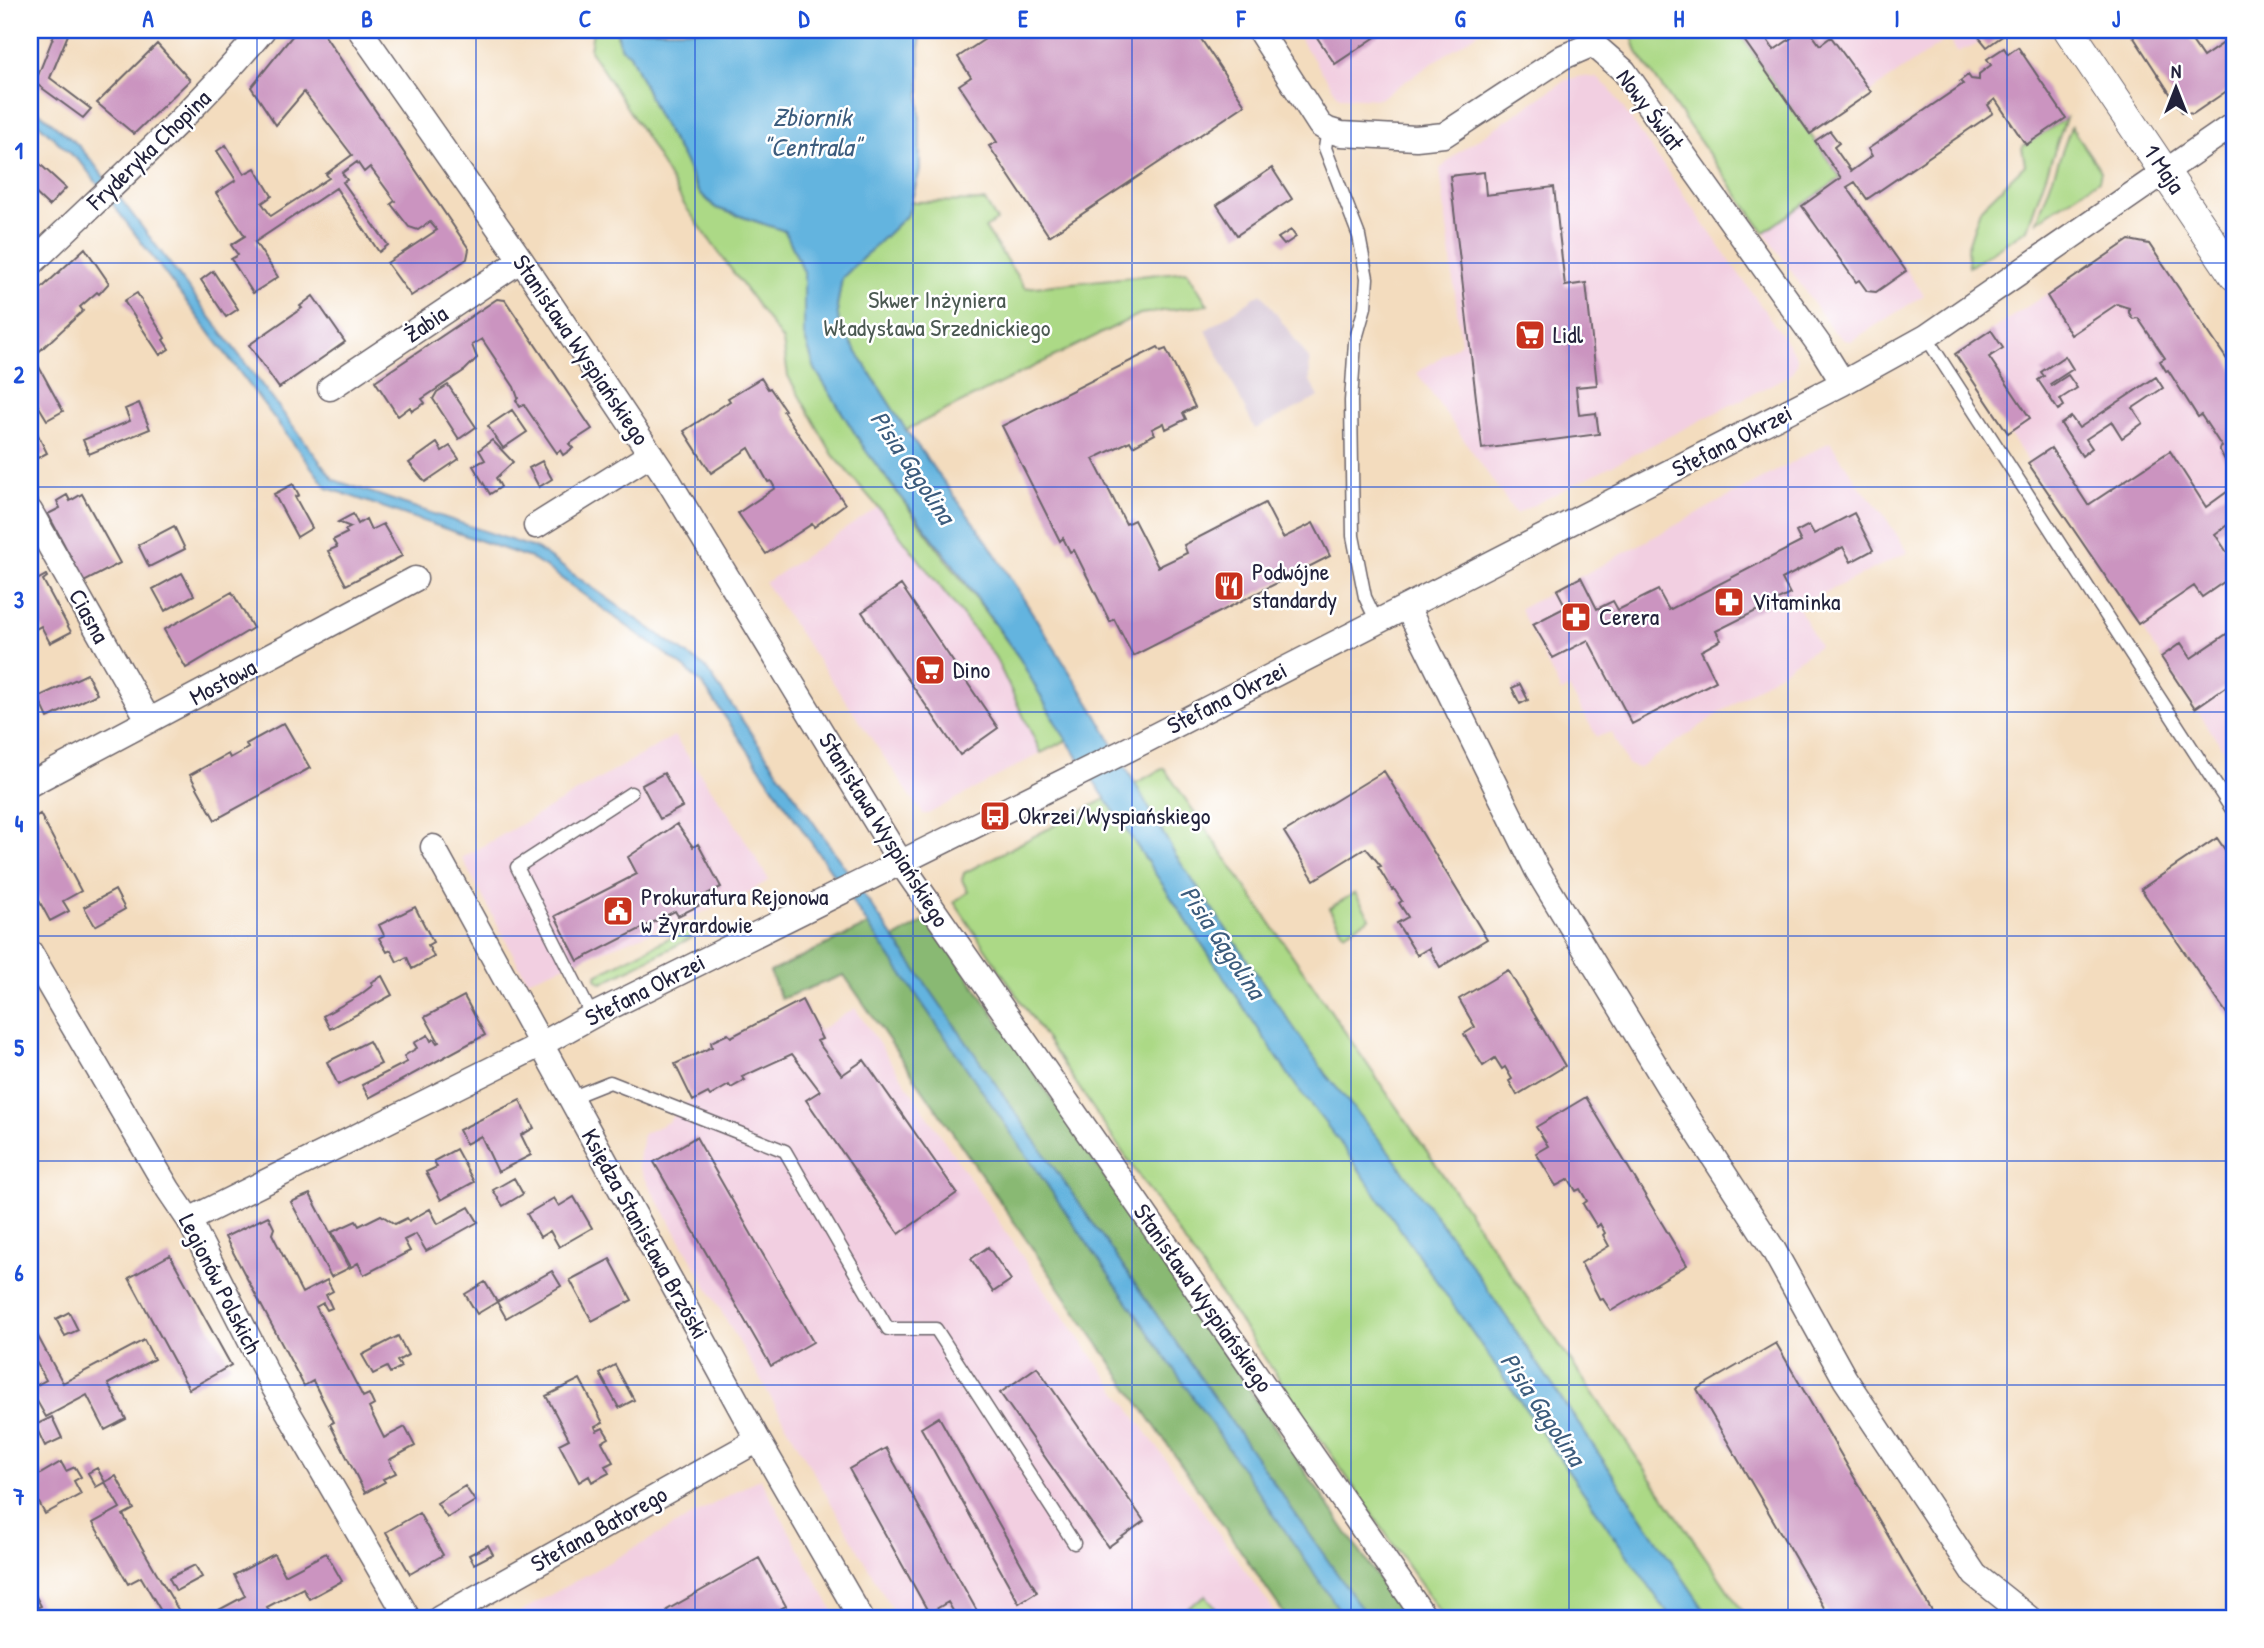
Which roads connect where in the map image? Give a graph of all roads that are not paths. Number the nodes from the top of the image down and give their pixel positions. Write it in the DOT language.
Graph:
graph roads {
  1 [pos="263,30"];
  2 [pos="360,30"];
  3 [pos="1259,30"];
  4 [pos="2069,30"];
  5 [pos="1599,37"];
  6 [pos="2234,124"];
  7 [pos="1328,130"];
  8 [pos="2166,172"];
  9 [pos="521,260"];
  10 [pos="30,265"];
  11 [pos="2234,275"];
  12 [pos="1926,337"];
  13 [pos="1843,383"];
  14 [pos="330,388"];
  15 [pos="651,454"];
  16 [pos="30,511"];
  17 [pos="536,526"];
  18 [pos="415,579"];
  19 [pos="1407,607"];
  20 [pos="1377,622"];
  21 [pos="149,721"];
  22 [pos="30,784"];
  23 [pos="631,793"];
  24 [pos="2234,813"];
  25 [pos="433,847"];
  26 [pos="901,863"];
  27 [pos="30,952"];
  28 [pos="592,1016"];
  29 [pos="540,1045"];
  30 [pos="570,1098"];
  31 [pos="189,1220"];
  32 [pos="758,1440"];
  33 [pos="1074,1543"];
  34 [pos="408,1618"];
  35 [pos="440,1618"];
  36 [pos="861,1618"];
  37 [pos="1425,1618"];
  38 [pos="2029,1618"];
  1 -- 10 [label="street, Fryderyka Chopina"];
  2 -- 9 [label="street, Stanisława Wyspiańskiego"];
  3 -- 7 [label="street"];
  4 -- 8 [label="street, 1 Maja"];
  5 -- 7 [label="street, Nowy Świat"];
  5 -- 13 [label="street, Nowy Świat"];
  6 -- 8 [label="street, Stefana Okrzei"];
  7 -- 20 [label="lane"];
  8 -- 11 [label="street, 1 Maja"];
  8 -- 12 [label="street, Stefana Okrzei"];
  9 -- 14 [label="street, Żabia"];
  9 -- 15 [label="street, Stanisława Wyspiańskiego"];
  12 -- 13 [label="street, Stefana Okrzei"];
  12 -- 24 [label="lane"];
  13 -- 19 [label="street, Stefana Okrzei"];
  15 -- 17 [label="street"];
  15 -- 26 [label="street, Stanisława Wyspiańskiego"];
  16 -- 21 [label="street, Ciasna"];
  18 -- 21 [label="street, Mostowa"];
  19 -- 20 [label="street, Stefana Okrzei"];
  19 -- 38 [label="street"];
  20 -- 26 [label="street, Stefana Okrzei"];
  21 -- 22 [label="street, Mostowa"];
  23 -- 28 [label="lane"];
  25 -- 29 [label="street, Księdza Stanisława Brzóski"];
  26 -- 28 [label="street, Stefana Okrzei"];
  26 -- 37 [label="street, Stanisława Wyspiańskiego"];
  27 -- 31 [label="street, Legionów Polskich"];
  28 -- 29 [label="street, Stefana Okrzei"];
  29 -- 30 [label="street, Księdza Stanisława Brzóski"];
  29 -- 31 [label="street, Stefana Okrzei"];
  30 -- 32 [label="street, Księdza Stanisława Brzóski"];
  30 -- 33 [label="lane"];
  31 -- 34 [label="street, Legionów Polskich"];
  32 -- 35 [label="street, Stefana Batorego"];
  32 -- 36 [label="street, Księdza Stanisława Brzóski"];
}
